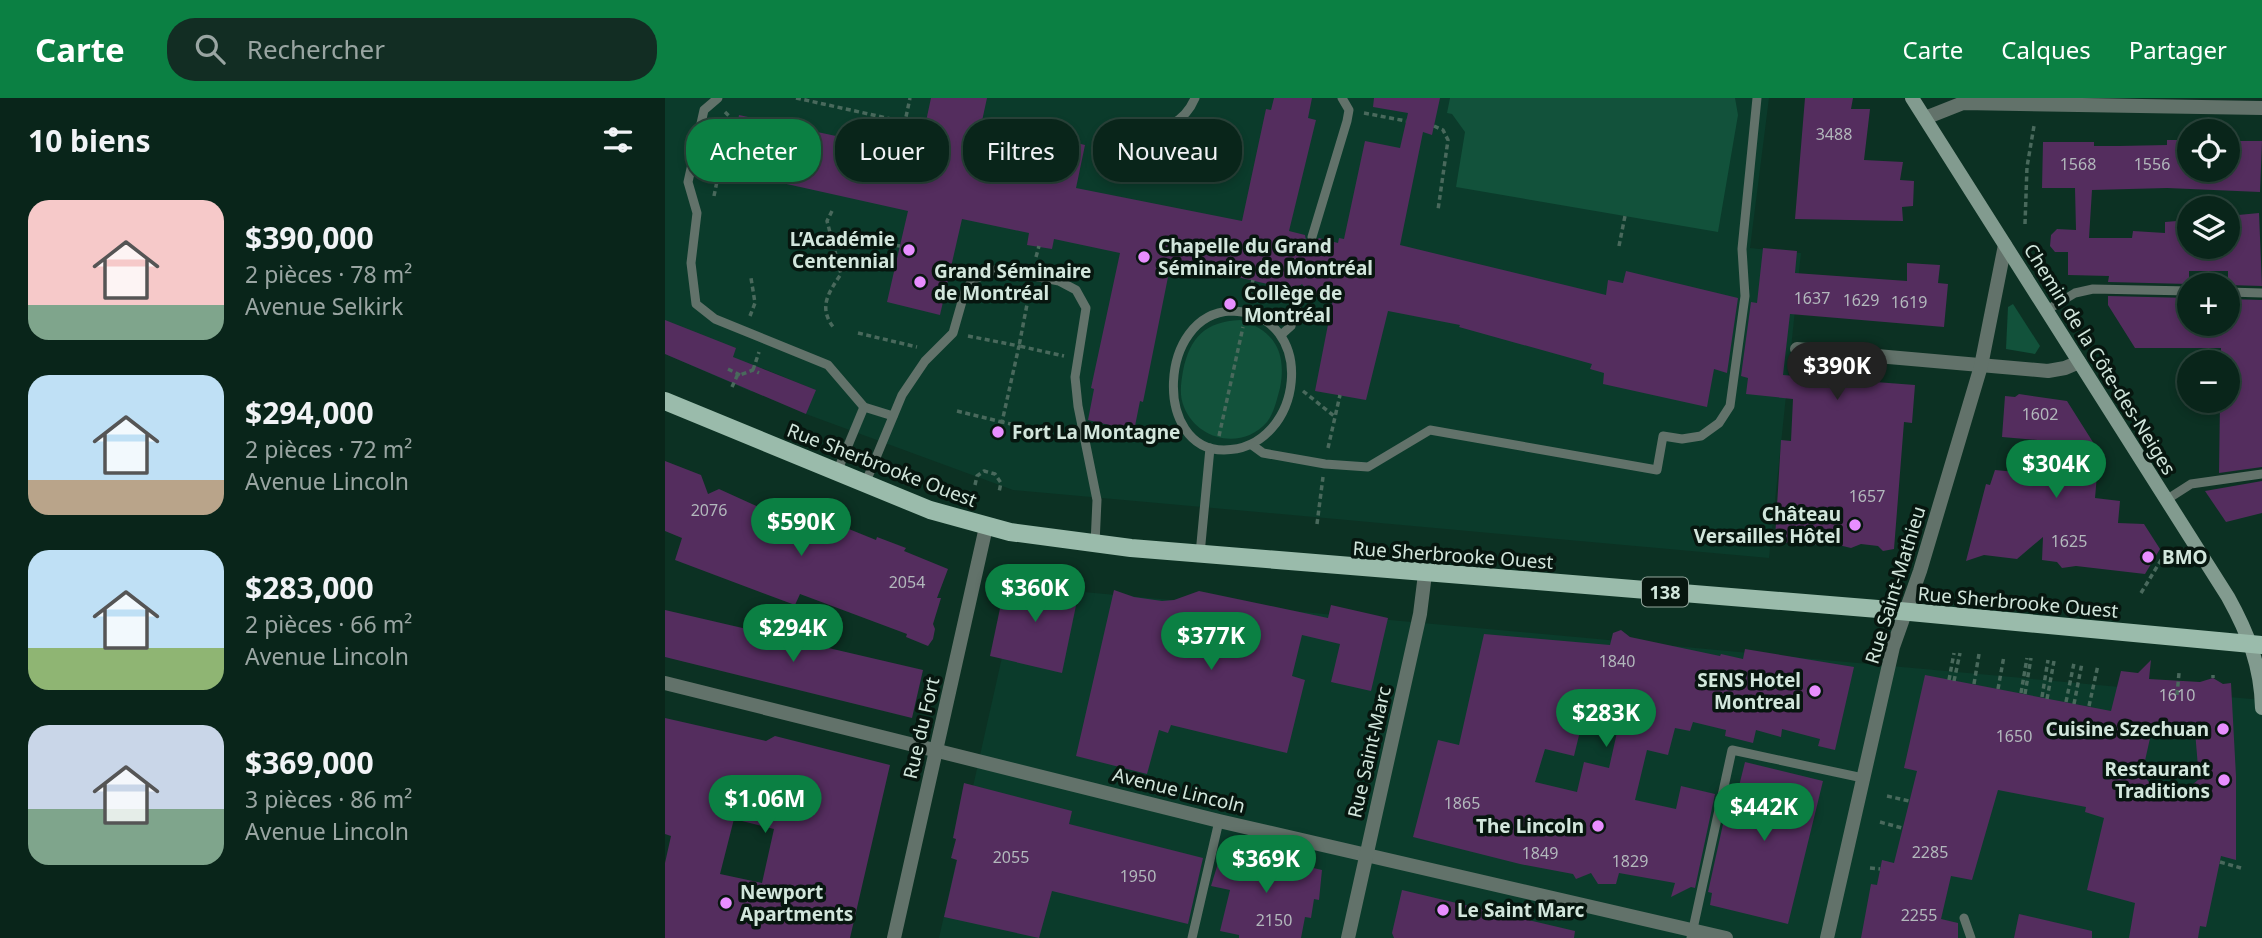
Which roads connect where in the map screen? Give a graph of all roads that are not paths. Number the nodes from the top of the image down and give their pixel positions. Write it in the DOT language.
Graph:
graph roads {
  1 [pos="718,98"];
  2 [pos="1195,98"];
  3 [pos="1342,98"];
  4 [pos="1757,98"];
  5 [pos="1912,98"];
  6 [pos="2262,108"];
  7 [pos="1925,118"];
  8 [pos="1178,119"];
  9 [pos="1313,237"];
  10 [pos="2005,245"];
  11 [pos="2177,291"];
  12 [pos="1301,292"];
  13 [pos="2240,292"];
  14 [pos="2262,293"];
  15 [pos="2047,310"];
  16 [pos="1281,335"];
  17 [pos="1797,349"];
  18 [pos="2079,362"];
  19 [pos="1982,366"];
  20 [pos="665,401"];
  21 [pos="864,407"];
  22 [pos="893,416"];
  23 [pos="1252,445"];
  24 [pos="1210,448"];
  25 [pos="837,472"];
  26 [pos="2262,474"];
  27 [pos="865,484"];
  28 [pos="2166,500"];
  29 [pos="986,527"];
  30 [pos="1095,544"];
  31 [pos="1200,554"];
  32 [pos="1425,574"];
  33 [pos="1905,613"];
  34 [pos="2257,644"];
  35 [pos="665,683"];
  36 [pos="2262,708"];
  37 [pos="935,750"];
  38 [pos="1863,778"];
  39 [pos="1219,821"];
  40 [pos="1367,854"];
  41 [pos="1964,918"];
  42 [pos="1692,934"];
  43 [pos="894,938"];
  44 [pos="1192,938"];
  45 [pos="1348,938"];
  46 [pos="1726,938"];
  47 [pos="1827,938"];
  48 [pos="1971,938"];
  1 -- 21 [label="lane"];
  2 -- 8 [label="lane"];
  3 -- 9 [label="lane"];
  4 -- 23 [label="lane"];
  5 -- 7 [label="main road, Chemin de la Côte-des-Neiges"];
  6 -- 7 [label="street"];
  7 -- 10 [label="main road, Chemin de la Côte-des-Neiges"];
  10 -- 15 [label="main road, Chemin de la Côte-des-Neiges"];
  10 -- 19 [label="street, Rue Saint-Mathieu"];
  11 -- 15 [label="lane"];
  12 -- 16 [label="lane"];
  13 -- 14 [label="lane"];
  15 -- 18 [label="main road, Chemin de la Côte-des-Neiges"];
  16 -- 23 [label="lane"];
  16 -- 24 [label="lane"];
  17 -- 19 [label="street"];
  18 -- 19 [label="street"];
  18 -- 28 [label="main road, Chemin de la Côte-des-Neiges"];
  19 -- 33 [label="street, Rue Saint-Mathieu"];
  20 -- 25 [label="main road, Rue Sherbrooke Ouest / 138"];
  21 -- 22 [label="lane"];
  21 -- 25 [label="lane"];
  22 -- 27 [label="lane"];
  22 -- 30 [label="lane"];
  23 -- 24 [label="lane"];
  24 -- 31 [label="lane"];
  25 -- 27 [label="main road, Rue Sherbrooke Ouest / 138"];
  26 -- 28 [label="lane"];
  27 -- 29 [label="main road, Rue Sherbrooke Ouest / 138"];
  28 -- 34 [label="main road, Chemin de la Côte-des-Neiges"];
  29 -- 30 [label="main road, Rue Sherbrooke Ouest / 138"];
  29 -- 37 [label="street, Rue du Fort"];
  30 -- 31 [label="main road, Rue Sherbrooke Ouest / 138"];
  31 -- 32 [label="main road, Rue Sherbrooke Ouest / 138"];
  32 -- 33 [label="main road, Rue Sherbrooke Ouest / 138"];
  32 -- 40 [label="street, Rue Saint-Marc"];
  33 -- 34 [label="main road, Rue Sherbrooke Ouest / 138"];
  33 -- 38 [label="street, Rue Saint-Mathieu"];
  34 -- 36 [label="main road, Chemin de la Côte-des-Neiges"];
  35 -- 37 [label="street, Avenue Lincoln"];
  37 -- 39 [label="street, Avenue Lincoln"];
  37 -- 43 [label="street, Rue du Fort"];
  38 -- 42 [label="lane"];
  38 -- 47 [label="street, Rue Saint-Mathieu"];
  39 -- 40 [label="street, Avenue Lincoln"];
  39 -- 44 [label="lane"];
  40 -- 42 [label="street, Avenue Lincoln"];
  40 -- 45 [label="street, Rue Saint-Marc"];
  41 -- 48 [label="lane"];
  42 -- 46 [label="street, Avenue Lincoln"];
}
